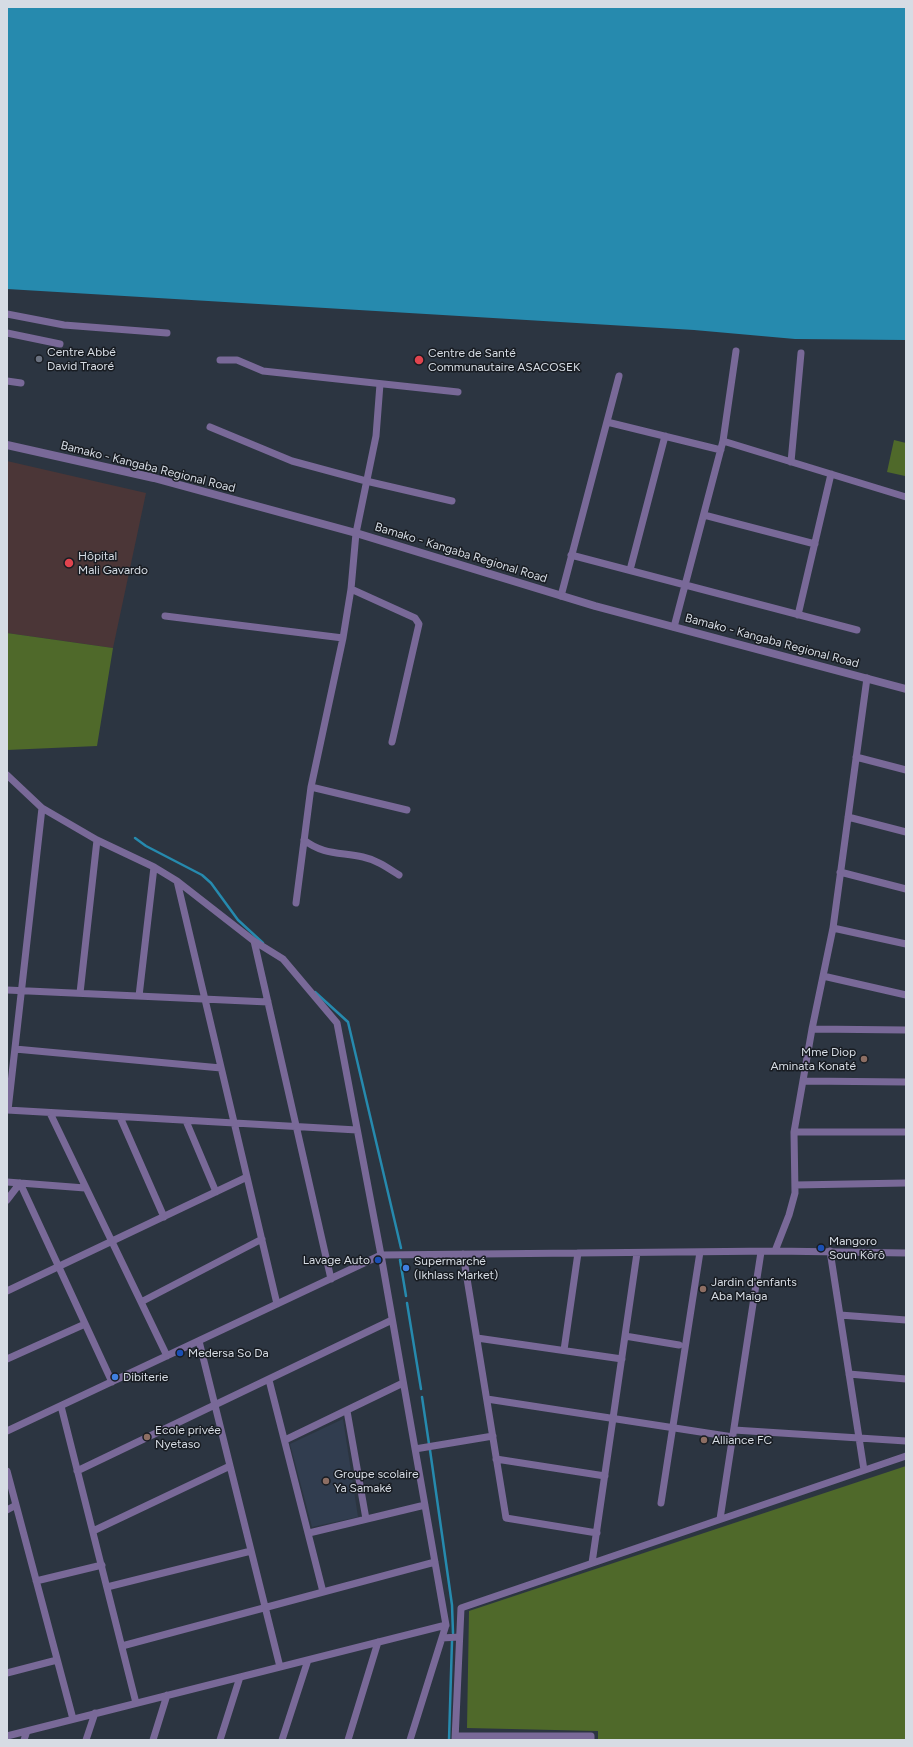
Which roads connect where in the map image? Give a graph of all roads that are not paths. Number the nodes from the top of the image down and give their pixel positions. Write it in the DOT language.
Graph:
graph roads {
  1 [pos="7,314"];
  2 [pos="7,333"];
  3 [pos="167,333"];
  4 [pos="60,344"];
  5 [pos="736,351"];
  6 [pos="801,353"];
  7 [pos="220,360"];
  8 [pos="619,376"];
  9 [pos="7,381"];
  10 [pos="21,383"];
  11 [pos="380,384"];
  12 [pos="458,392"];
  13 [pos="607,422"];
  14 [pos="210,426"];
  15 [pos="665,436"];
  16 [pos="723,441"];
  17 [pos="7,445"];
  18 [pos="721,450"];
  19 [pos="791,462"];
  20 [pos="831,474"];
  21 [pos="366,481"];
  22 [pos="906,497"];
  23 [pos="452,501"];
  24 [pos="704,515"];
  25 [pos="356,533"];
  26 [pos="815,544"];
  27 [pos="571,555"];
  28 [pos="630,570"];
  29 [pos="685,585"];
  30 [pos="351,589"];
  31 [pos="561,596"];
  32 [pos="798,615"];
  33 [pos="164,616"];
  34 [pos="674,627"];
  35 [pos="856,630"];
  36 [pos="343,638"];
  37 [pos="866,678"];
  38 [pos="906,689"];
  39 [pos="392,742"];
  40 [pos="856,757"];
  41 [pos="906,770"];
  42 [pos="7,775"];
  43 [pos="311,788"];
  44 [pos="42,808"];
  45 [pos="406,810"];
  46 [pos="848,817"];
  47 [pos="906,832"];
  48 [pos="97,840"];
  49 [pos="304,840"];
  50 [pos="154,868"];
  51 [pos="840,872"];
  52 [pos="400,875"];
  53 [pos="177,881"];
  54 [pos="906,888"];
  55 [pos="296,903"];
  56 [pos="833,928"];
  57 [pos="254,941"];
  58 [pos="906,944"];
  59 [pos="823,976"];
  60 [pos="7,990"];
  61 [pos="21,990"];
  62 [pos="80,993"];
  63 [pos="906,995"];
  64 [pos="139,996"];
  65 [pos="206,999"];
  66 [pos="268,1002"];
  67 [pos="812,1029"];
  68 [pos="906,1030"];
  69 [pos="15,1049"];
  70 [pos="221,1068"];
  71 [pos="803,1081"];
  72 [pos="906,1082"];
  73 [pos="7,1110"];
  74 [pos="50,1113"];
  75 [pos="120,1117"];
  76 [pos="186,1121"];
  77 [pos="234,1124"];
  78 [pos="297,1127"];
  79 [pos="357,1130"];
  80 [pos="794,1132"];
  81 [pos="906,1132"];
  82 [pos="247,1177"];
  83 [pos="7,1182"];
  84 [pos="20,1183"];
  85 [pos="906,1183"];
  86 [pos="795,1185"];
  87 [pos="86,1188"];
  88 [pos="216,1192"];
  89 [pos="7,1200"];
  90 [pos="164,1217"];
  91 [pos="262,1239"];
  92 [pos="112,1242"];
  93 [pos="775,1251"];
  94 [pos="830,1251"];
  95 [pos="700,1252"];
  96 [pos="761,1252"];
  97 [pos="637,1253"];
  98 [pos="906,1253"];
  99 [pos="463,1254"];
  100 [pos="578,1254"];
  101 [pos="381,1255"];
  102 [pos="59,1267"];
  103 [pos="331,1279"];
  104 [pos="7,1291"];
  105 [pos="141,1302"];
  106 [pos="277,1304"];
  107 [pos="840,1315"];
  108 [pos="392,1320"];
  109 [pos="906,1320"];
  110 [pos="85,1324"];
  111 [pos="625,1336"];
  112 [pos="477,1338"];
  113 [pos="199,1341"];
  114 [pos="679,1345"];
  115 [pos="564,1350"];
  116 [pos="167,1356"];
  117 [pos="622,1359"];
  118 [pos="7,1360"];
  119 [pos="849,1374"];
  120 [pos="906,1378"];
  121 [pos="269,1380"];
  122 [pos="112,1382"];
  123 [pos="403,1383"];
  124 [pos="487,1399"];
  125 [pos="61,1406"];
  126 [pos="215,1406"];
  127 [pos="347,1410"];
  128 [pos="613,1418"];
  129 [pos="673,1428"];
  130 [pos="7,1430"];
  131 [pos="733,1434"];
  132 [pos="493,1436"];
  133 [pos="859,1438"];
  134 [pos="285,1440"];
  135 [pos="906,1440"];
  136 [pos="415,1449"];
  137 [pos="906,1456"];
  138 [pos="496,1459"];
  139 [pos="230,1466"];
  140 [pos="7,1470"];
  141 [pos="864,1470"];
  142 [pos="77,1471"];
  143 [pos="605,1476"];
  144 [pos="661,1503"];
  145 [pos="16,1505"];
  146 [pos="425,1505"];
  147 [pos="7,1510"];
  148 [pos="366,1519"];
  149 [pos="720,1519"];
  150 [pos="93,1531"];
  151 [pos="309,1533"];
  152 [pos="597,1533"];
  153 [pos="251,1551"];
  154 [pos="435,1562"];
  155 [pos="592,1563"];
  156 [pos="102,1565"];
  157 [pos="36,1582"];
  158 [pos="107,1587"];
  159 [pos="323,1592"];
  160 [pos="265,1608"];
  161 [pos="446,1625"];
  162 [pos="460,1637"];
  163 [pos="442,1638"];
  164 [pos="378,1642"];
  165 [pos="122,1646"];
  166 [pos="57,1660"];
  167 [pos="308,1660"];
  168 [pos="280,1667"];
  169 [pos="7,1672"];
  170 [pos="240,1677"];
  171 [pos="167,1695"];
  172 [pos="136,1703"];
  173 [pos="95,1714"];
  174 [pos="73,1719"];
  175 [pos="27,1730"];
  176 [pos="7,1736"];
  177 [pos="456,1738"];
  178 [pos="524,1738"];
  179 [pos="24,1740"];
  180 [pos="86,1740"];
  181 [pos="153,1740"];
  182 [pos="220,1740"];
  183 [pos="282,1740"];
  184 [pos="348,1740"];
  185 [pos="410,1740"];
  186 [pos="591,1740"];
  1 -- 3 [label="street"];
  2 -- 4 [label="street"];
  5 -- 16 [label="street"];
  6 -- 19 [label="street"];
  7 -- 11 [label="street"];
  8 -- 13 [label="street"];
  9 -- 10 [label="street"];
  11 -- 12 [label="street"];
  11 -- 21 [label="street"];
  13 -- 15 [label="street"];
  13 -- 27 [label="street"];
  14 -- 21 [label="street"];
  15 -- 18 [label="street"];
  15 -- 28 [label="street"];
  16 -- 18 [label="street"];
  16 -- 19 [label="street"];
  17 -- 25 [label="street, Bamako - Kangaba Regional Road"];
  18 -- 24 [label="street"];
  19 -- 20 [label="street"];
  20 -- 22 [label="street"];
  20 -- 26 [label="street"];
  21 -- 23 [label="street"];
  21 -- 25 [label="street"];
  24 -- 26 [label="street"];
  24 -- 29 [label="street"];
  25 -- 30 [label="street"];
  25 -- 31 [label="street, Bamako - Kangaba Regional Road"];
  26 -- 32 [label="street"];
  27 -- 28 [label="street"];
  27 -- 31 [label="street"];
  28 -- 29 [label="street"];
  29 -- 32 [label="street"];
  29 -- 34 [label="street"];
  30 -- 36 [label="street"];
  30 -- 39 [label="street"];
  31 -- 34 [label="street, Bamako - Kangaba Regional Road"];
  32 -- 35 [label="street"];
  33 -- 36 [label="street"];
  34 -- 37 [label="street, Bamako - Kangaba Regional Road"];
  36 -- 43 [label="street"];
  37 -- 38 [label="street, Bamako - Kangaba Regional Road"];
  37 -- 40 [label="street"];
  40 -- 41 [label="street"];
  40 -- 46 [label="street"];
  42 -- 44 [label="street"];
  43 -- 45 [label="street"];
  43 -- 49 [label="street"];
  44 -- 48 [label="street"];
  44 -- 61 [label="street"];
  46 -- 47 [label="street"];
  46 -- 51 [label="street"];
  48 -- 50 [label="street"];
  48 -- 62 [label="street"];
  49 -- 52 [label="street"];
  49 -- 55 [label="street"];
  50 -- 53 [label="street"];
  50 -- 64 [label="street"];
  51 -- 54 [label="street"];
  51 -- 56 [label="street"];
  53 -- 57 [label="street"];
  53 -- 65 [label="street"];
  56 -- 58 [label="street"];
  56 -- 59 [label="street"];
  57 -- 66 [label="street"];
  57 -- 79 [label="street"];
  59 -- 63 [label="street"];
  59 -- 67 [label="street"];
  60 -- 61 [label="street"];
  61 -- 62 [label="street"];
  61 -- 69 [label="street"];
  62 -- 64 [label="street"];
  64 -- 65 [label="street"];
  65 -- 66 [label="street"];
  65 -- 70 [label="street"];
  66 -- 78 [label="street"];
  67 -- 68 [label="street"];
  67 -- 71 [label="street"];
  69 -- 70 [label="street"];
  69 -- 73 [label="street"];
  70 -- 77 [label="street"];
  71 -- 72 [label="street"];
  71 -- 80 [label="street"];
  73 -- 74 [label="street"];
  74 -- 75 [label="street"];
  74 -- 87 [label="street"];
  75 -- 76 [label="street"];
  75 -- 90 [label="street"];
  76 -- 77 [label="street"];
  76 -- 88 [label="street"];
  77 -- 78 [label="street"];
  77 -- 82 [label="street"];
  78 -- 79 [label="street"];
  78 -- 103 [label="street"];
  79 -- 101 [label="street"];
  80 -- 81 [label="street"];
  80 -- 86 [label="street"];
  82 -- 88 [label="street"];
  82 -- 91 [label="street"];
  83 -- 84 [label="street"];
  84 -- 87 [label="street"];
  84 -- 89 [label="street"];
  84 -- 102 [label="street"];
  85 -- 86 [label="street"];
  86 -- 93 [label="street"];
  87 -- 92 [label="street"];
  88 -- 90 [label="street"];
  90 -- 92 [label="street"];
  91 -- 105 [label="street"];
  91 -- 106 [label="street"];
  92 -- 102 [label="street"];
  92 -- 105 [label="street"];
  93 -- 94 [label="street"];
  93 -- 96 [label="street"];
  94 -- 98 [label="street"];
  94 -- 107 [label="street"];
  95 -- 96 [label="street"];
  95 -- 97 [label="street"];
  95 -- 129 [label="street"];
  96 -- 131 [label="street"];
  97 -- 100 [label="street"];
  97 -- 111 [label="street"];
  99 -- 100 [label="street"];
  99 -- 101 [label="street"];
  99 -- 112 [label="street"];
  100 -- 115 [label="street"];
  101 -- 103 [label="street"];
  101 -- 108 [label="street"];
  102 -- 104 [label="street"];
  102 -- 110 [label="street"];
  103 -- 106 [label="street"];
  105 -- 116 [label="street"];
  106 -- 113 [label="street"];
  107 -- 109 [label="street"];
  107 -- 119 [label="street"];
  108 -- 121 [label="street"];
  108 -- 123 [label="street"];
  110 -- 118 [label="street"];
  110 -- 122 [label="street"];
  111 -- 114 [label="street"];
  111 -- 117 [label="street"];
  112 -- 115 [label="street"];
  112 -- 124 [label="street"];
  113 -- 116 [label="street"];
  113 -- 126 [label="street"];
  115 -- 117 [label="street"];
  116 -- 122 [label="street"];
  117 -- 128 [label="street"];
  119 -- 120 [label="street"];
  119 -- 133 [label="street"];
  121 -- 126 [label="street"];
  121 -- 134 [label="street"];
  122 -- 125 [label="street"];
  123 -- 127 [label="street"];
  123 -- 136 [label="street"];
  124 -- 128 [label="street"];
  124 -- 132 [label="street"];
  125 -- 130 [label="street"];
  125 -- 142 [label="street"];
  126 -- 139 [label="street"];
  126 -- 142 [label="street"];
  127 -- 134 [label="street"];
  127 -- 148 [label="street"];
  128 -- 129 [label="street"];
  128 -- 143 [label="street"];
  129 -- 131 [label="street"];
  129 -- 144 [label="street"];
  131 -- 133 [label="street"];
  131 -- 149 [label="street"];
  132 -- 136 [label="street"];
  132 -- 138 [label="street"];
  133 -- 135 [label="street"];
  133 -- 141 [label="street"];
  134 -- 151 [label="street"];
  136 -- 146 [label="street"];
  137 -- 141 [label="street"];
  138 -- 143 [label="street"];
  138 -- 152 [label="street"];
  139 -- 150 [label="street"];
  139 -- 153 [label="street"];
  140 -- 145 [label="street"];
  141 -- 149 [label="street"];
  142 -- 150 [label="street"];
  143 -- 152 [label="street"];
  145 -- 147 [label="street"];
  145 -- 157 [label="street"];
  146 -- 148 [label="street"];
  146 -- 154 [label="street"];
  148 -- 151 [label="street"];
  149 -- 155 [label="street"];
  150 -- 156 [label="street"];
  151 -- 159 [label="street"];
  152 -- 155 [label="street"];
  153 -- 158 [label="street"];
  153 -- 160 [label="street"];
  154 -- 159 [label="street"];
  154 -- 161 [label="street"];
  155 -- 162 [label="street"];
  156 -- 157 [label="street"];
  156 -- 158 [label="street"];
  157 -- 166 [label="street"];
  158 -- 165 [label="street"];
  159 -- 160 [label="street"];
  160 -- 165 [label="street"];
  160 -- 168 [label="street"];
  161 -- 163 [label="street"];
  161 -- 164 [label="street"];
  162 -- 163 [label="street"];
  162 -- 177 [label="street"];
  163 -- 185 [label="street"];
  164 -- 167 [label="street"];
  164 -- 184 [label="street"];
  165 -- 172 [label="street"];
  166 -- 169 [label="street"];
  166 -- 174 [label="street"];
  167 -- 168 [label="street"];
  167 -- 183 [label="street"];
  168 -- 170 [label="street"];
  170 -- 171 [label="street"];
  170 -- 182 [label="street"];
  171 -- 172 [label="street"];
  171 -- 181 [label="street"];
  172 -- 173 [label="street"];
  173 -- 174 [label="street"];
  173 -- 180 [label="street"];
  174 -- 175 [label="street"];
  175 -- 176 [label="street"];
  175 -- 179 [label="street"];
  177 -- 178 [label="street"];
  178 -- 186 [label="street"];
}
